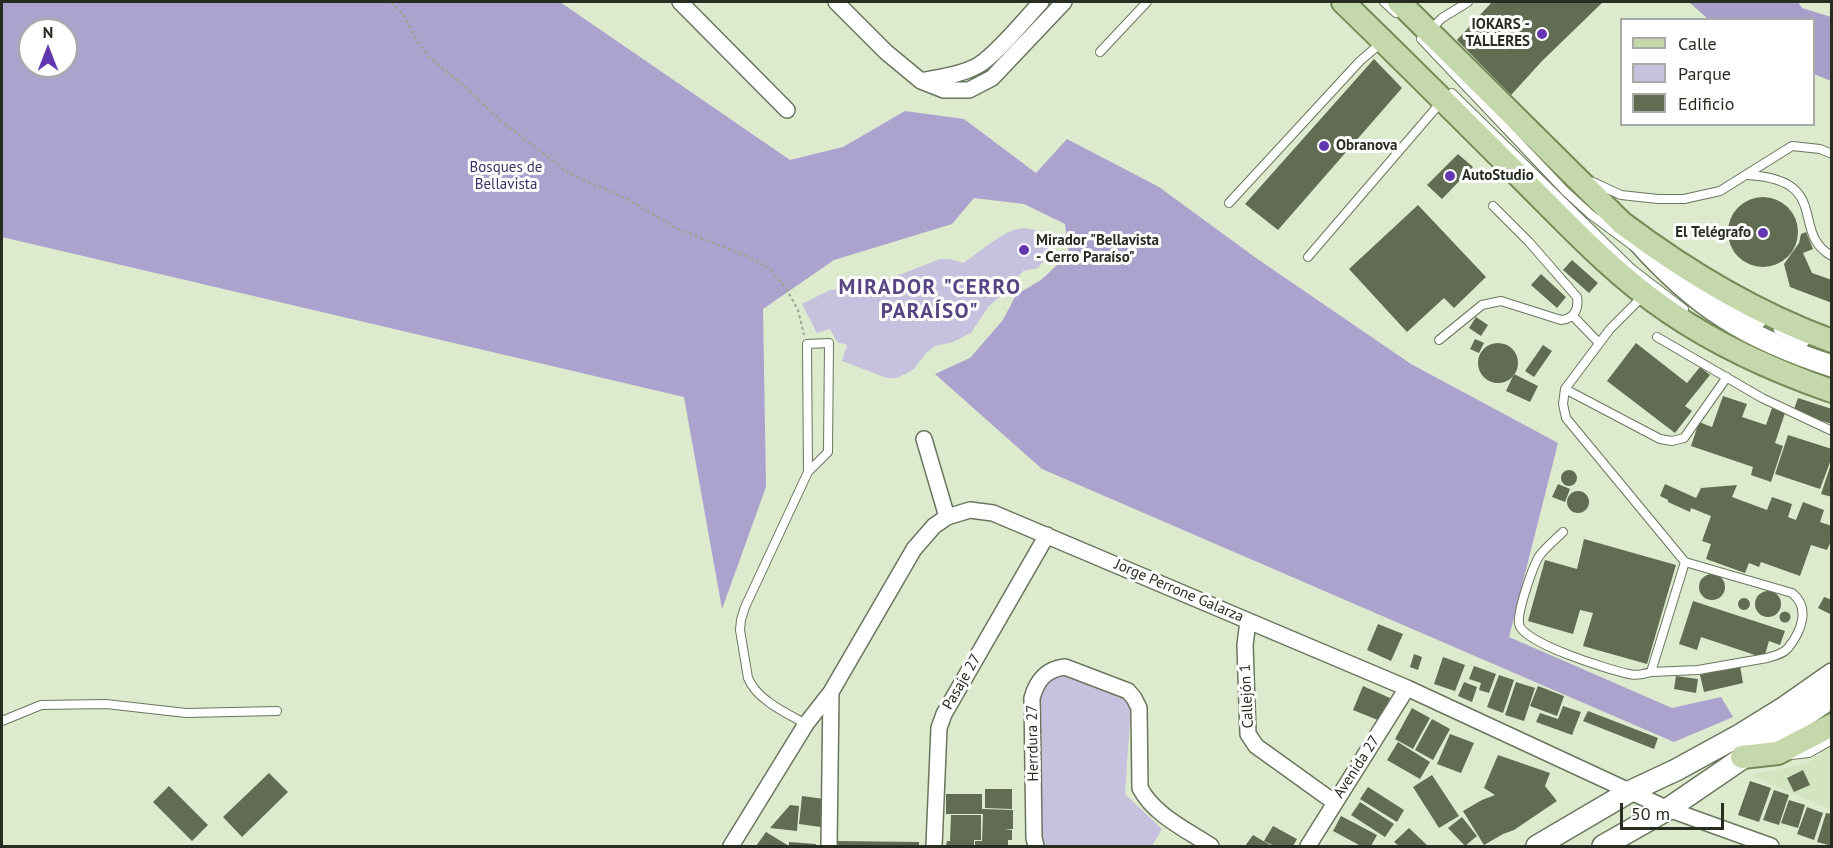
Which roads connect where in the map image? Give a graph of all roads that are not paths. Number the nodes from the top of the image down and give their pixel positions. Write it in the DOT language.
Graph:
graph roads {
  1 [pos="680,2"];
  2 [pos="836,2"];
  3 [pos="1041,2"];
  4 [pos="1147,2"];
  5 [pos="1343,2"];
  6 [pos="1384,2"];
  7 [pos="1468,2"];
  8 [pos="1057,4"];
  9 [pos="1399,9"];
  10 [pos="1421,32"];
  11 [pos="1383,40"];
  12 [pos="1100,52"];
  13 [pos="921,81"];
  14 [pos="1443,92"];
  15 [pos="787,110"];
  16 [pos="1832,154"];
  17 [pos="1572,173"];
  18 [pos="1748,175"];
  19 [pos="1229,203"];
  20 [pos="1493,206"];
  21 [pos="1622,223"];
  22 [pos="1832,256"];
  23 [pos="1308,257"];
  24 [pos="1655,261"];
  25 [pos="1644,294"];
  26 [pos="1690,313"];
  27 [pos="1573,316"];
  28 [pos="1737,334"];
  29 [pos="1657,338"];
  30 [pos="1439,340"];
  31 [pos="1599,343"];
  32 [pos="1823,344"];
  33 [pos="1832,366"];
  34 [pos="1727,377"];
  35 [pos="1832,381"];
  36 [pos="1565,389"];
  37 [pos="1832,391"];
  38 [pos="1832,431"];
  39 [pos="924,439"];
  40 [pos="808,472"];
  41 [pos="946,517"];
  42 [pos="1563,532"];
  43 [pos="1047,535"];
  44 [pos="1685,562"];
  45 [pos="1248,621"];
  46 [pos="1652,672"];
  47 [pos="1832,674"];
  48 [pos="1407,688"];
  49 [pos="831,692"];
  50 [pos="1832,697"];
  51 [pos="277,711"];
  52 [pos="2,721"];
  53 [pos="806,724"];
  54 [pos="1832,725"];
  55 [pos="1832,740"];
  56 [pos="1778,753"];
  57 [pos="1742,758"];
  58 [pos="1629,792"];
  59 [pos="1334,802"];
  60 [pos="1668,809"];
  61 [pos="731,846"];
  62 [pos="829,846"];
  63 [pos="934,846"];
  64 [pos="1036,846"];
  65 [pos="1211,846"];
  66 [pos="1308,846"];
  67 [pos="1537,846"];
  68 [pos="1603,846"];
  69 [pos="1771,846"];
  1 -- 15 [label="street"];
  2 -- 13 [label="street"];
  3 -- 13 [label="street"];
  4 -- 12 [label="lane"];
  5 -- 11 [label="main road"];
  6 -- 9 [label="lane"];
  7 -- 10 [label="lane"];
  8 -- 13 [label="street"];
  9 -- 10 [label="main road"];
  10 -- 17 [label="main road"];
  10 -- 24 [label="lane"];
  11 -- 14 [label="main road"];
  11 -- 19 [label="lane"];
  14 -- 23 [label="lane"];
  14 -- 25 [label="main road"];
  14 -- 26 [label="lane"];
  16 -- 18 [label="lane"];
  17 -- 18 [label="lane"];
  17 -- 21 [label="main road"];
  18 -- 22 [label="lane"];
  20 -- 27 [label="lane"];
  21 -- 24 [label="main road"];
  21 -- 32 [label="main road"];
  24 -- 28 [label="main road"];
  24 -- 32 [label="lane"];
  25 -- 31 [label="lane"];
  25 -- 37 [label="main road"];
  27 -- 30 [label="lane"];
  27 -- 31 [label="lane"];
  28 -- 33 [label="main road"];
  28 -- 35 [label="lane"];
  29 -- 34 [label="lane"];
  31 -- 36 [label="lane"];
  34 -- 36 [label="lane"];
  34 -- 38 [label="lane"];
  36 -- 44 [label="lane"];
  39 -- 41 [label="street"];
  40 -- 40 [label="lane"];
  40 -- 53 [label="lane"];
  41 -- 43 [label="street, Jorge Perrone Galarza"];
  41 -- 49 [label="street"];
  42 -- 46 [label="lane"];
  43 -- 45 [label="street, Jorge Perrone Galarza"];
  43 -- 63 [label="street, Pasaje 27"];
  44 -- 46 [label="lane"];
  44 -- 46 [label="lane"];
  45 -- 48 [label="street, Jorge Perrone Galarza"];
  45 -- 59 [label="street, Callejón 1"];
  47 -- 58 [label="main road"];
  48 -- 58 [label="street, Jorge Perrone Galarza"];
  48 -- 59 [label="street, Avenida 27"];
  49 -- 53 [label="street"];
  49 -- 62 [label="street"];
  50 -- 57 [label="main road"];
  51 -- 52 [label="lane"];
  53 -- 61 [label="street"];
  54 -- 56 [label="main road"];
  55 -- 56 [label="lane"];
  56 -- 57 [label="main road"];
  57 -- 60 [label="main road"];
  58 -- 60 [label="street, Jorge Perrone Galarza"];
  58 -- 67 [label="main road"];
  59 -- 66 [label="street, Avenida 27"];
  60 -- 68 [label="main road"];
  60 -- 69 [label="street, Jorge Perrone Galarza"];
  64 -- 65 [label="street, Herrdura 27"];
}
